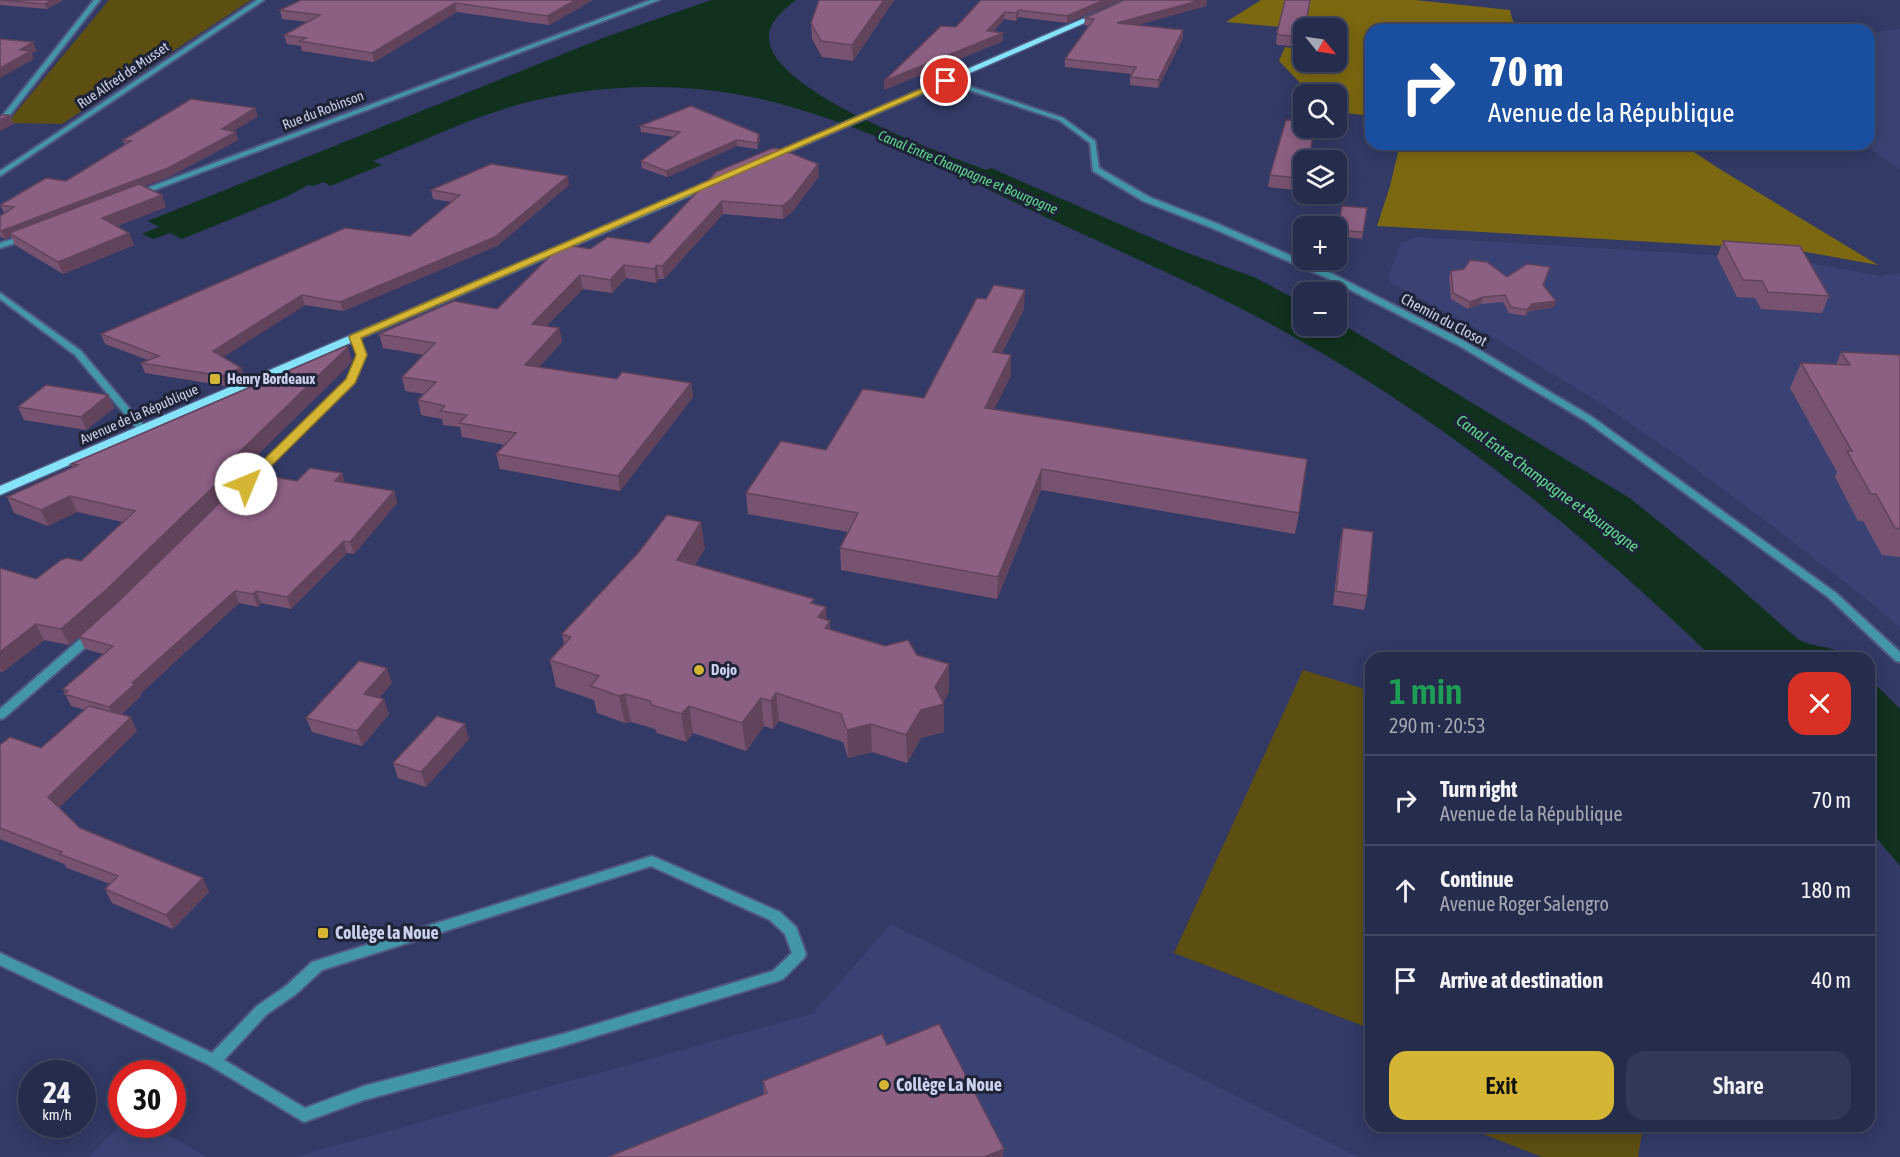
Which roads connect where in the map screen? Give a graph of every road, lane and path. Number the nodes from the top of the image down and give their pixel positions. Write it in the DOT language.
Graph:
graph roads {
  1 [pos="97,0"];
  2 [pos="261,0"];
  3 [pos="656,0"];
  4 [pos="1133,0"];
  5 [pos="946,81"];
  6 [pos="0,124"];
  7 [pos="760,161"];
  8 [pos="0,174"];
  9 [pos="728,175"];
  10 [pos="132,195"];
  11 [pos="33,233"];
  12 [pos="0,246"];
  13 [pos="0,295"];
  14 [pos="355,337"];
  15 [pos="142,429"];
  16 [pos="0,491"];
  17 [pos="238,492"];
  18 [pos="97,631"];
  19 [pos="1900,658"];
  20 [pos="0,715"];
  21 [pos="0,959"];
  22 [pos="214,1061"];
  1 -- 6 [label="street"];
  2 -- 8 [label="street, Rue Alfred de Musset"];
  3 -- 10 [label="street, Rue du Robinson"];
  4 -- 5 [label="main road"];
  5 -- 7 [label="main road"];
  5 -- 19 [label="street, Chemin du Closot"];
  9 -- 14 [label="main road, Avenue de la République"];
  11 -- 12 [label="street"];
  13 -- 15 [label="street"];
  14 -- 15 [label="main road, Avenue de la République"];
  14 -- 17 [label="street"];
  15 -- 16 [label="main road, Avenue de la République"];
  18 -- 20 [label="street"];
  21 -- 22 [label="street"];
  22 -- 22 [label="street"];
}
